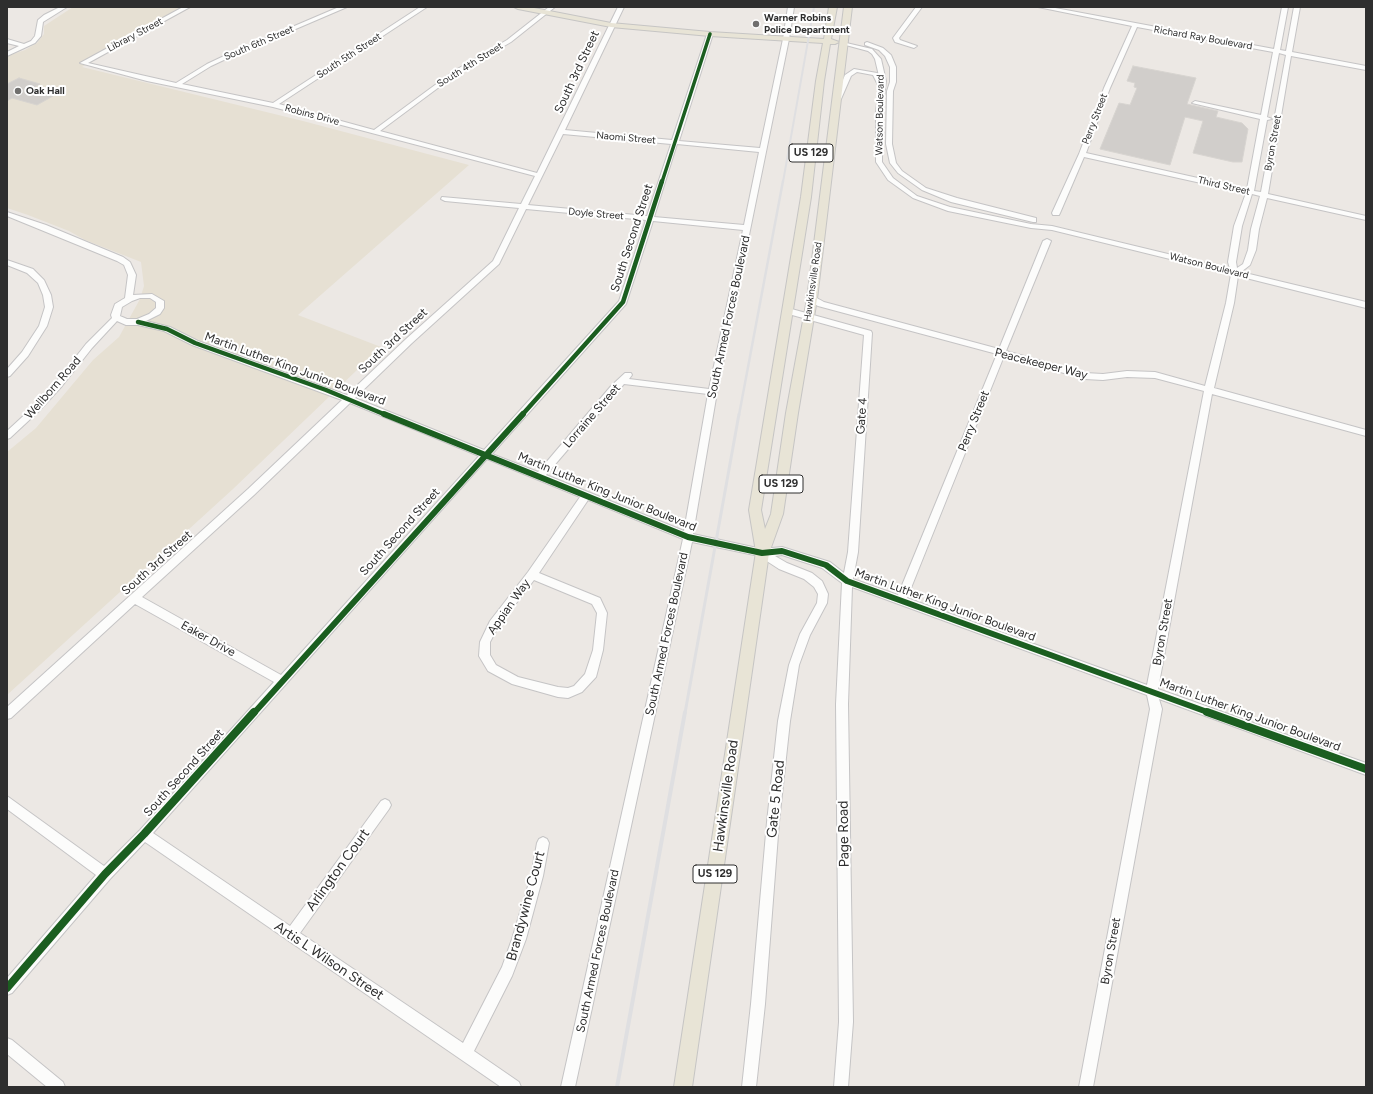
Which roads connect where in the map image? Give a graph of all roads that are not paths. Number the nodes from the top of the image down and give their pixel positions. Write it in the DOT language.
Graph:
graph roads {
  1 [pos="64,7"];
  2 [pos="70,7"];
  3 [pos="186,7"];
  4 [pos="344,7"];
  5 [pos="424,7"];
  6 [pos="518,7"];
  7 [pos="552,7"];
  8 [pos="621,7"];
  9 [pos="791,7"];
  10 [pos="833,7"];
  11 [pos="848,7"];
  12 [pos="919,7"];
  13 [pos="1041,7"];
  14 [pos="1285,7"];
  15 [pos="1297,7"];
  16 [pos="544,13"];
  17 [pos="611,25"];
  18 [pos="1135,25"];
  19 [pos="39,26"];
  20 [pos="710,34"];
  21 [pos="786,39"];
  22 [pos="7,41"];
  23 [pos="827,42"];
  24 [pos="844,43"];
  25 [pos="25,46"];
  26 [pos="914,46"];
  27 [pos="1276,51"];
  28 [pos="7,54"];
  29 [pos="1289,54"];
  30 [pos="83,63"];
  31 [pos="1366,68"];
  32 [pos="177,85"];
  33 [pos="1270,85"];
  34 [pos="1283,88"];
  35 [pos="881,91"];
  36 [pos="837,102"];
  37 [pos="1195,103"];
  38 [pos="274,105"];
  39 [pos="1264,118"];
  40 [pos="1277,120"];
  41 [pos="375,132"];
  42 [pos="561,132"];
  43 [pos="674,142"];
  44 [pos="763,150"];
  45 [pos="1082,154"];
  46 [pos="1254,172"];
  47 [pos="538,175"];
  48 [pos="1268,176"];
  49 [pos="1250,191"];
  50 [pos="1264,195"];
  51 [pos="445,199"];
  52 [pos="523,208"];
  53 [pos="1056,213"];
  54 [pos="7,214"];
  55 [pos="1366,218"];
  56 [pos="650,219"];
  57 [pos="747,228"];
  58 [pos="1052,228"];
  59 [pos="1047,241"];
  60 [pos="7,262"];
  61 [pos="1235,273"];
  62 [pos="133,280"];
  63 [pos="146,295"];
  64 [pos="129,299"];
  65 [pos="812,300"];
  66 [pos="1366,305"];
  67 [pos="788,311"];
  68 [pos="157,312"];
  69 [pos="809,317"];
  70 [pos="116,318"];
  71 [pos="126,322"];
  72 [pos="138,322"];
  73 [pos="167,329"];
  74 [pos="97,339"];
  75 [pos="1001,354"];
  76 [pos="7,374"];
  77 [pos="1209,389"];
  78 [pos="713,392"];
  79 [pos="348,399"];
  80 [pos="1366,433"];
  81 [pos="7,436"];
  82 [pos="484,455"];
  83 [pos="540,476"];
  84 [pos="586,496"];
  85 [pos="688,538"];
  86 [pos="762,553"];
  87 [pos="532,575"];
  88 [pos="847,581"];
  89 [pos="134,598"];
  90 [pos="901,601"];
  91 [pos="282,681"];
  92 [pos="1152,691"];
  93 [pos="7,714"];
  94 [pos="1366,770"];
  95 [pos="7,802"];
  96 [pos="385,805"];
  97 [pos="144,834"];
  98 [pos="543,842"];
  99 [pos="105,874"];
  100 [pos="291,935"];
  101 [pos="7,988"];
  102 [pos="7,1045"];
  103 [pos="465,1054"];
  104 [pos="58,1087"];
  105 [pos="514,1087"];
  106 [pos="568,1087"];
  107 [pos="683,1087"];
  108 [pos="749,1087"];
  109 [pos="841,1087"];
  110 [pos="1086,1087"];
  1 -- 19 [label="street"];
  2 -- 19 [label="street"];
  3 -- 30 [label="street, Library Street"];
  4 -- 32 [label="street, South 6th Street"];
  5 -- 38 [label="street, South 5th Street"];
  6 -- 16 [label="main road, Watson Boulevard"];
  7 -- 16 [label="street, South 4th Street"];
  8 -- 17 [label="street, South 3rd Street"];
  9 -- 21 [label="street, South Armed Forces Boulevard"];
  10 -- 23 [label="main road, Hawkinsville Road / US 129"];
  11 -- 24 [label="main road, Hawkinsville Road / US 129"];
  12 -- 26 [label="street"];
  13 -- 18 [label="street, Richard Ray Boulevard"];
  14 -- 27 [label="street, Byron Street"];
  15 -- 29 [label="street, Byron Street"];
  16 -- 17 [label="main road, Watson Boulevard"];
  16 -- 41 [label="street, South 4th Street"];
  17 -- 20 [label="main road, Watson Boulevard"];
  17 -- 42 [label="street, South 3rd Street"];
  18 -- 27 [label="street, Richard Ray Boulevard"];
  18 -- 45 [label="street, Perry Street"];
  19 -- 25 [label="street"];
  20 -- 21 [label="main road, Watson Boulevard"];
  20 -- 43 [label="street, South Second Street"];
  21 -- 23 [label="main road, Watson Boulevard"];
  21 -- 44 [label="street, South Armed Forces Boulevard"];
  22 -- 25 [label="street"];
  23 -- 24 [label="main road, Watson Boulevard"];
  23 -- 67 [label="main road, Hawkinsville Road / US 129"];
  24 -- 35 [label="street, Watson Boulevard"];
  24 -- 36 [label="main road, Hawkinsville Road / US 129"];
  24 -- 58 [label="street, Watson Boulevard"];
  25 -- 28 [label="street"];
  27 -- 29 [label="street, Richard Ray Boulevard"];
  27 -- 33 [label="street, Byron Street"];
  29 -- 31 [label="street, Richard Ray Boulevard"];
  29 -- 34 [label="street, Byron Street"];
  30 -- 32 [label="street, Robins Drive"];
  32 -- 38 [label="street, Robins Drive"];
  33 -- 34 [label="street"];
  33 -- 39 [label="street, Byron Street"];
  34 -- 40 [label="street, Byron Street"];
  35 -- 36 [label="street"];
  35 -- 58 [label="street, Watson Boulevard"];
  36 -- 65 [label="main road, Hawkinsville Road / US 129"];
  37 -- 39 [label="street"];
  38 -- 41 [label="street, Robins Drive"];
  39 -- 40 [label="street"];
  39 -- 46 [label="street, Byron Street"];
  40 -- 48 [label="street, Byron Street"];
  41 -- 47 [label="street, Robins Drive"];
  42 -- 43 [label="street, Naomi Street"];
  42 -- 47 [label="street, South 3rd Street"];
  43 -- 44 [label="street, Naomi Street"];
  43 -- 56 [label="street, South Second Street"];
  44 -- 57 [label="street, South Armed Forces Boulevard"];
  45 -- 49 [label="street, Third Street"];
  45 -- 53 [label="street, Perry Street"];
  46 -- 48 [label="street"];
  46 -- 49 [label="street, Byron Street"];
  47 -- 52 [label="street, South 3rd Street"];
  48 -- 50 [label="street, Byron Street"];
  49 -- 50 [label="street, Third Street"];
  49 -- 61 [label="street, Byron Street"];
  50 -- 55 [label="street, Third Street"];
  50 -- 61 [label="street, Byron Street"];
  51 -- 52 [label="street, Doyle Street"];
  52 -- 56 [label="street, Doyle Street"];
  52 -- 79 [label="street, South 3rd Street"];
  54 -- 62 [label="street"];
  56 -- 57 [label="street, Doyle Street"];
  56 -- 82 [label="street, South Second Street"];
  57 -- 78 [label="street, South Armed Forces Boulevard"];
  58 -- 61 [label="street, Watson Boulevard"];
  59 -- 75 [label="street, Perry Street"];
  60 -- 76 [label="street"];
  61 -- 66 [label="street, Watson Boulevard"];
  61 -- 77 [label="street, Byron Street"];
  62 -- 63 [label="street"];
  62 -- 64 [label="street"];
  63 -- 64 [label="street"];
  63 -- 68 [label="street"];
  64 -- 70 [label="street"];
  65 -- 69 [label="main road, Hawkinsville Road / US 129"];
  65 -- 75 [label="street, Peacekeeper Way"];
  67 -- 69 [label="street, Gate 4"];
  67 -- 86 [label="main road, Hawkinsville Road / US 129"];
  68 -- 72 [label="street"];
  68 -- 73 [label="street"];
  69 -- 86 [label="main road, Hawkinsville Road / US 129"];
  69 -- 88 [label="street, Gate 4"];
  70 -- 71 [label="street"];
  70 -- 74 [label="street"];
  71 -- 72 [label="street"];
  71 -- 74 [label="street"];
  72 -- 73 [label="street, Martin Luther King Junior Boulevard"];
  73 -- 79 [label="street, Martin Luther King Junior Boulevard"];
  74 -- 81 [label="street, Wellborn Road"];
  75 -- 77 [label="street, Peacekeeper Way"];
  75 -- 90 [label="street, Perry Street"];
  77 -- 80 [label="street, Peacekeeper Way"];
  77 -- 92 [label="street, Byron Street"];
  78 -- 83 [label="street, Lorraine Street"];
  78 -- 85 [label="street, South Armed Forces Boulevard"];
  79 -- 82 [label="street, Martin Luther King Junior Boulevard"];
  79 -- 89 [label="street, South 3rd Street"];
  82 -- 83 [label="street, Martin Luther King Junior Boulevard"];
  82 -- 91 [label="street, South Second Street"];
  83 -- 84 [label="street, Martin Luther King Junior Boulevard"];
  84 -- 85 [label="street, Martin Luther King Junior Boulevard"];
  84 -- 87 [label="street, Appian Way"];
  85 -- 86 [label="street, Martin Luther King Junior Boulevard"];
  85 -- 106 [label="street, South Armed Forces Boulevard"];
  86 -- 88 [label="street, Martin Luther King Junior Boulevard"];
  86 -- 107 [label="main road, Hawkinsville Road / US 129"];
  86 -- 108 [label="street, Gate 5 Road"];
  87 -- 87 [label="street, Appian Way"];
  88 -- 90 [label="street, Martin Luther King Junior Boulevard"];
  88 -- 109 [label="street, Page Road"];
  89 -- 91 [label="street, Eaker Drive"];
  89 -- 93 [label="street, South 3rd Street"];
  90 -- 92 [label="street, Martin Luther King Junior Boulevard"];
  91 -- 97 [label="street, South Second Street"];
  92 -- 94 [label="street, Martin Luther King Junior Boulevard"];
  92 -- 110 [label="street, Byron Street"];
  95 -- 99 [label="street"];
  96 -- 100 [label="street, Arlington Court"];
  97 -- 99 [label="street, South Second Street"];
  97 -- 100 [label="street, Artis L Wilson Street"];
  98 -- 103 [label="street, Brandywine Court"];
  99 -- 101 [label="street, South Second Street"];
  100 -- 103 [label="street, Artis L Wilson Street"];
  102 -- 104 [label="street"];
  103 -- 105 [label="street, Artis L Wilson Street"];
}
